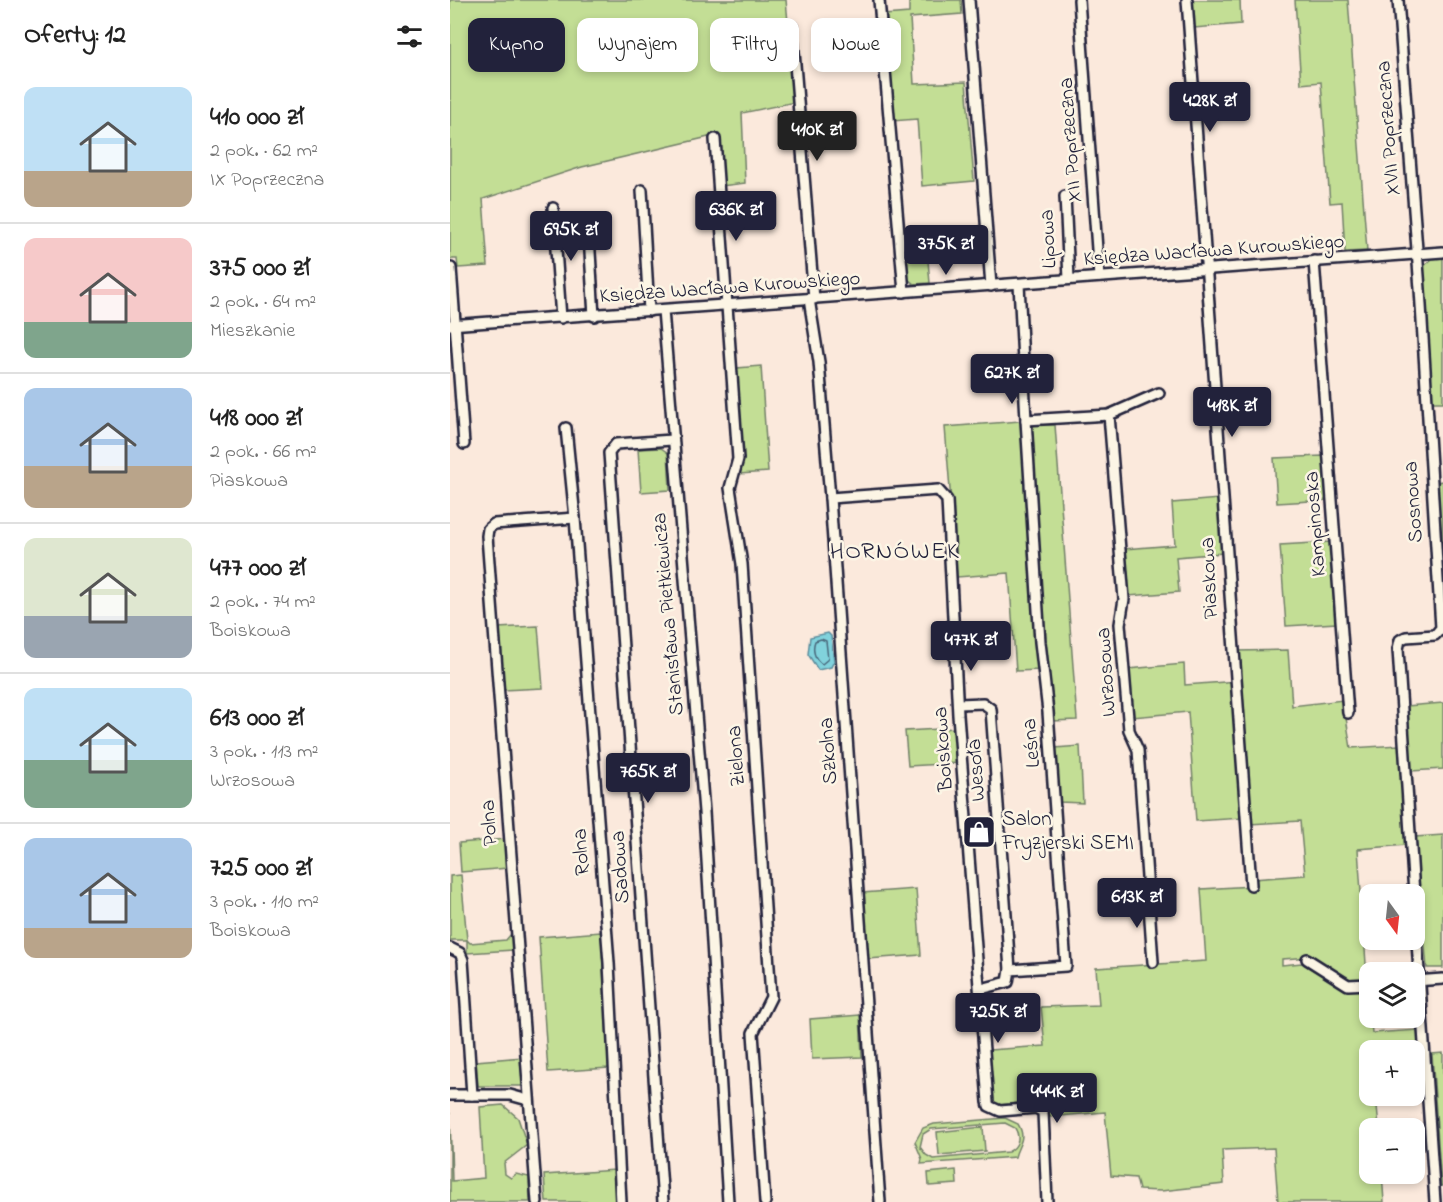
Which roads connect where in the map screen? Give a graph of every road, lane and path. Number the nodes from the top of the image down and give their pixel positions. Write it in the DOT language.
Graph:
graph roads {
  1 [pos="879,0"];
  2 [pos="969,0"];
  3 [pos="1079,0"];
  4 [pos="1187,0"];
  5 [pos="1398,0"];
  6 [pos="795,72"];
  7 [pos="715,139"];
  8 [pos="642,190"];
  9 [pos="1065,196"];
  10 [pos="553,208"];
  11 [pos="588,220"];
  12 [pos="1443,252"];
  13 [pos="1416,254"];
  14 [pos="1314,261"];
  15 [pos="451,268"];
  16 [pos="1206,268"];
  17 [pos="1100,277"];
  18 [pos="1069,279"];
  19 [pos="1019,284"];
  20 [pos="991,286"];
  21 [pos="904,292"];
  22 [pos="812,299"];
  23 [pos="728,305"];
  24 [pos="663,310"];
  25 [pos="649,311"];
  26 [pos="594,316"];
  27 [pos="561,318"];
  28 [pos="452,325"];
  29 [pos="1159,393"];
  30 [pos="1109,415"];
  31 [pos="1026,420"];
  32 [pos="566,428"];
  33 [pos="672,440"];
  34 [pos="464,444"];
  35 [pos="830,498"];
  36 [pos="575,518"];
  37 [pos="959,704"];
  38 [pos="1348,713"];
  39 [pos="1413,884"];
  40 [pos="1251,885"];
  41 [pos="450,948"];
  42 [pos="1307,959"];
  43 [pos="1153,962"];
  44 [pos="1010,970"];
  45 [pos="1443,980"];
  46 [pos="1425,981"];
  47 [pos="1359,984"];
  48 [pos="981,989"];
  49 [pos="1421,1028"];
  50 [pos="450,1095"];
  51 [pos="472,1095"];
  52 [pos="528,1100"];
  53 [pos="537,1202"];
  54 [pos="621,1202"];
  55 [pos="663,1202"];
  56 [pos="728,1202"];
  57 [pos="765,1202"];
  58 [pos="880,1202"];
  59 [pos="1047,1202"];
  60 [pos="1436,1202"];
  1 -- 21 [label="street"];
  2 -- 20 [label="street"];
  3 -- 17 [label="street, XII Poprzeczna"];
  4 -- 16 [label="street, Piaskowa"];
  5 -- 13 [label="street, XVII Poprzeczna"];
  6 -- 22 [label="street, Szkolna"];
  7 -- 23 [label="street, Zielona"];
  8 -- 25 [label="street"];
  9 -- 18 [label="street, Lipowa"];
  10 -- 27 [label="street"];
  11 -- 26 [label="street"];
  12 -- 13 [label="street, Księdza Wacława Kurowskiego"];
  13 -- 14 [label="street, Księdza Wacława Kurowskiego"];
  13 -- 39 [label="street, Sosnowa"];
  14 -- 16 [label="street, Księdza Wacława Kurowskiego"];
  14 -- 38 [label="street, Kampinoska"];
  15 -- 28 [label="street"];
  16 -- 17 [label="street, Księdza Wacława Kurowskiego"];
  16 -- 40 [label="street, Piaskowa"];
  17 -- 18 [label="street, Księdza Wacława Kurowskiego"];
  18 -- 19 [label="street, Księdza Wacława Kurowskiego"];
  19 -- 20 [label="street, Księdza Wacława Kurowskiego"];
  19 -- 31 [label="street"];
  20 -- 21 [label="street, Księdza Wacława Kurowskiego"];
  21 -- 22 [label="street, Księdza Wacława Kurowskiego"];
  22 -- 23 [label="street, Księdza Wacława Kurowskiego"];
  22 -- 35 [label="street, Szkolna"];
  23 -- 24 [label="street, Księdza Wacława Kurowskiego"];
  23 -- 57 [label="street, Zielona"];
  24 -- 25 [label="street, Księdza Wacława Kurowskiego"];
  24 -- 33 [label="street, Stanisława Pietkiewicza"];
  25 -- 26 [label="street, Księdza Wacława Kurowskiego"];
  26 -- 27 [label="street, Księdza Wacława Kurowskiego"];
  27 -- 28 [label="street, Księdza Wacława Kurowskiego"];
  28 -- 34 [label="street"];
  29 -- 30 [label="street"];
  30 -- 31 [label="street"];
  30 -- 43 [label="street, Wrzosowa"];
  31 -- 44 [label="street, Leśna"];
  32 -- 36 [label="street, Rolna"];
  33 -- 55 [label="street, Sadowa"];
  33 -- 56 [label="street, Stanisława Pietkiewicza"];
  35 -- 37 [label="street, Boiskowa"];
  35 -- 58 [label="street, Szkolna"];
  36 -- 52 [label="street, Polna"];
  36 -- 54 [label="street, Rolna"];
  37 -- 44 [label="street, Wesoła"];
  37 -- 48 [label="street, Boiskowa"];
  41 -- 51 [label="street"];
  42 -- 47 [label="street"];
  44 -- 48 [label="street"];
  45 -- 46 [label="street"];
  48 -- 59 [label="street, Boiskowa"];
  49 -- 60 [label="street"];
  50 -- 51 [label="street"];
  51 -- 52 [label="street"];
  52 -- 53 [label="street, Polna"];
}
